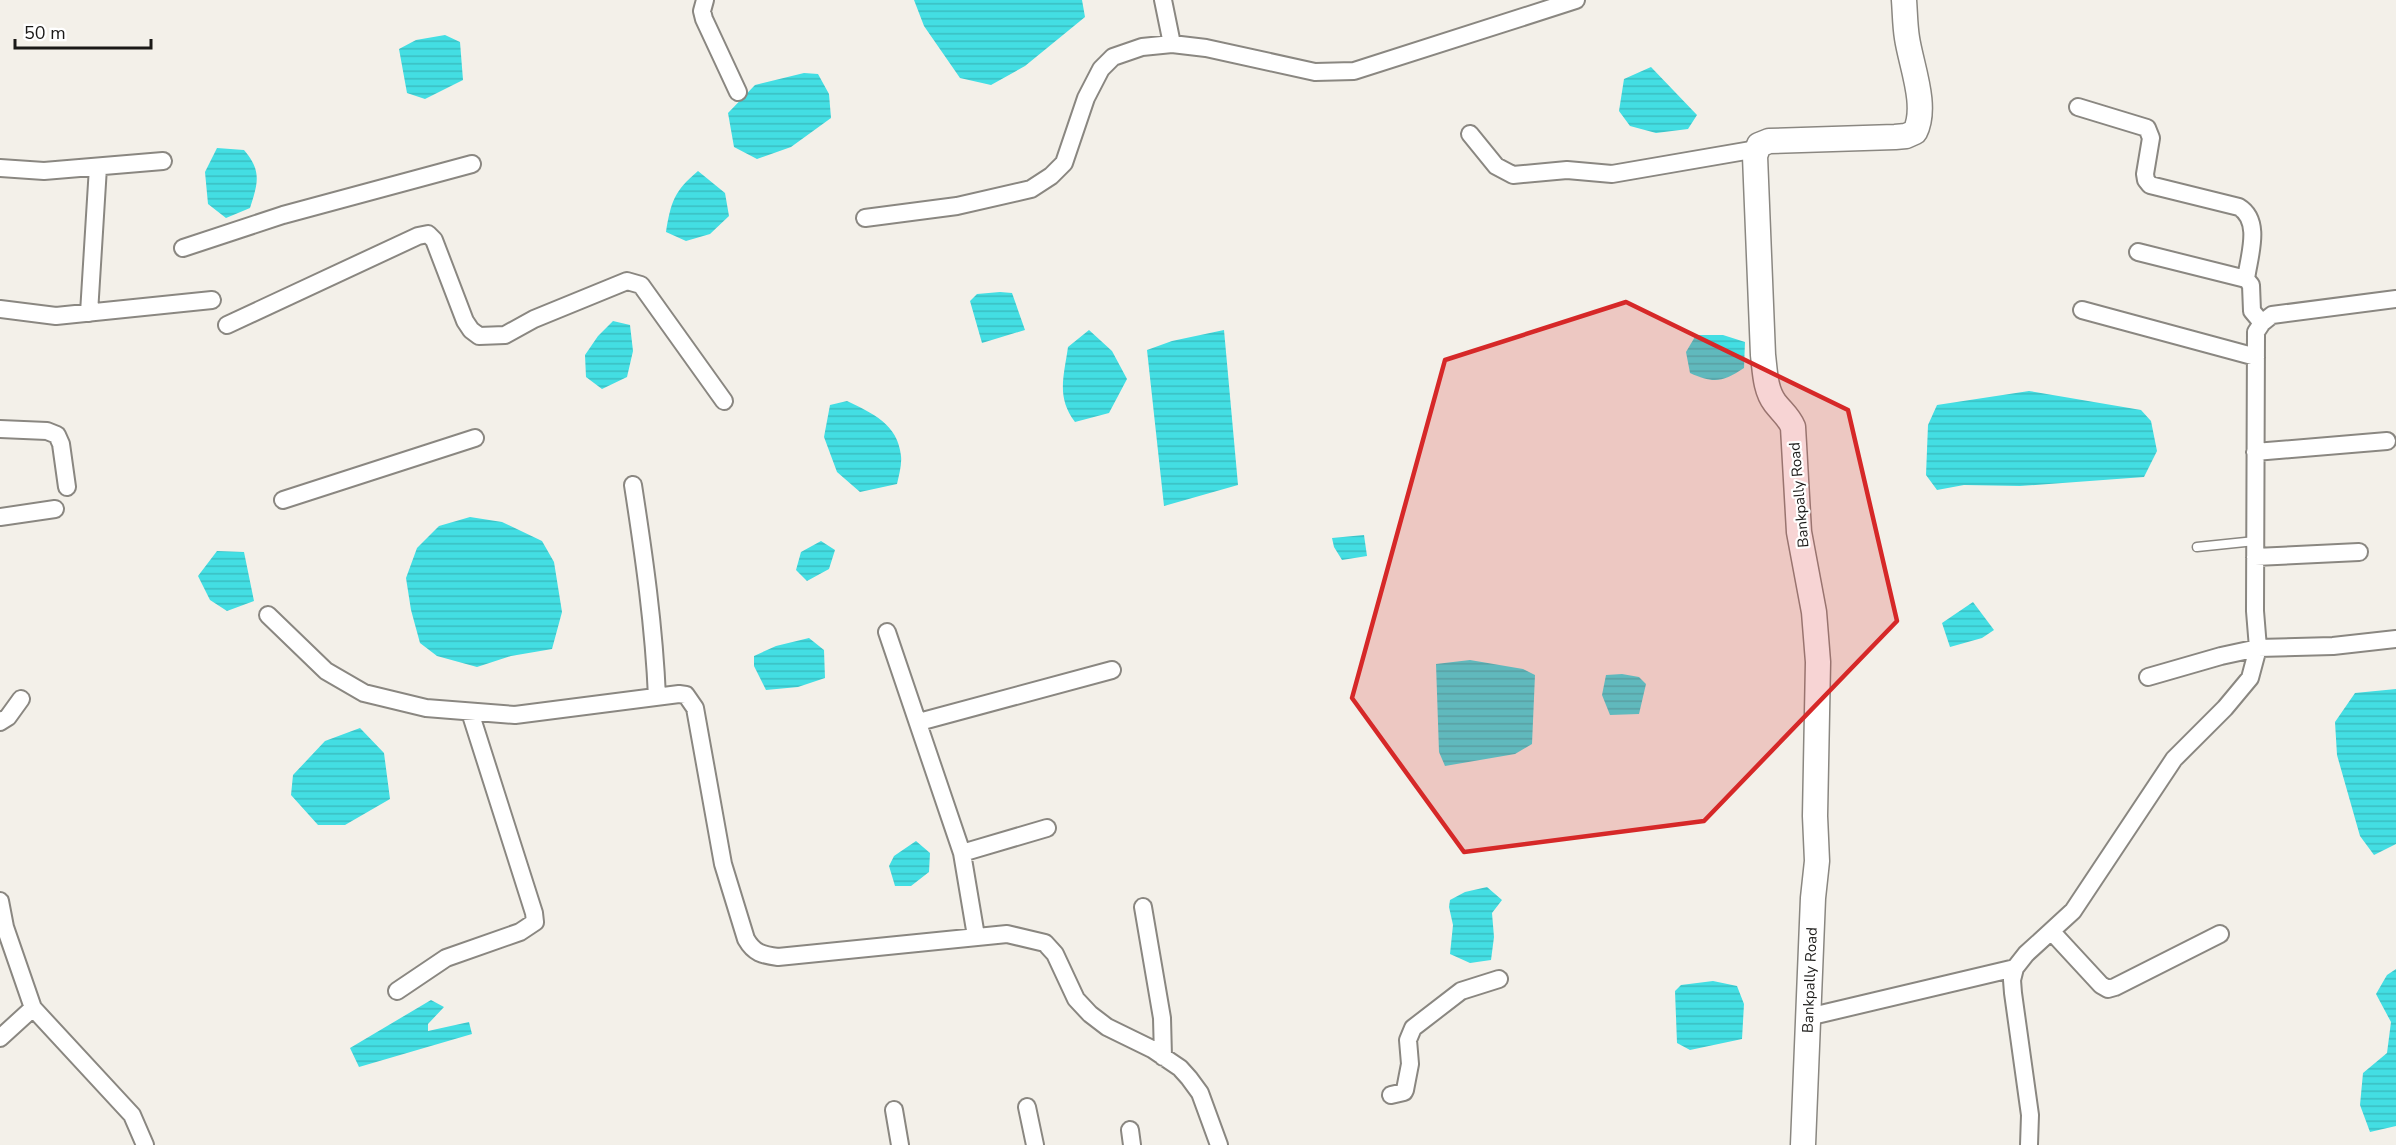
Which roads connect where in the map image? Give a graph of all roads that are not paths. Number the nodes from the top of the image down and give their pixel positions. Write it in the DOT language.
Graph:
graph roads {
  1 [pos="705,0"];
  2 [pos="1163,0"];
  3 [pos="1576,0"];
  4 [pos="1904,0"];
  5 [pos="1172,44"];
  6 [pos="738,92"];
  7 [pos="2078,107"];
  8 [pos="1470,134"];
  9 [pos="1757,149"];
  10 [pos="163,161"];
  11 [pos="472,164"];
  12 [pos="98,167"];
  13 [pos="0,168"];
  14 [pos="865,218"];
  15 [pos="183,248"];
  16 [pos="2138,252"];
  17 [pos="2246,279"];
  18 [pos="2396,299"];
  19 [pos="212,300"];
  20 [pos="0,309"];
  21 [pos="2082,310"];
  22 [pos="89,313"];
  23 [pos="2262,323"];
  24 [pos="227,325"];
  25 [pos="2256,357"];
  26 [pos="724,401"];
  27 [pos="0,429"];
  28 [pos="475,438"];
  29 [pos="2388,441"];
  30 [pos="2255,452"];
  31 [pos="633,485"];
  32 [pos="67,487"];
  33 [pos="283,500"];
  34 [pos="55,509"];
  35 [pos="0,517"];
  36 [pos="2197,547"];
  37 [pos="2255,549"];
  38 [pos="2359,552"];
  39 [pos="268,615"];
  40 [pos="888,632"];
  41 [pos="2396,639"];
  42 [pos="2258,648"];
  43 [pos="1112,669"];
  44 [pos="2148,676"];
  45 [pos="657,697"];
  46 [pos="21,699"];
  47 [pos="470,712"];
  48 [pos="0,722"];
  49 [pos="919,722"];
  50 [pos="1047,828"];
  51 [pos="962,853"];
  52 [pos="0,901"];
  53 [pos="1143,907"];
  54 [pos="2052,932"];
  55 [pos="2220,934"];
  56 [pos="975,936"];
  57 [pos="2015,968"];
  58 [pos="1499,979"];
  59 [pos="397,991"];
  60 [pos="33,1008"];
  61 [pos="1808,1017"];
  62 [pos="0,1038"];
  63 [pos="1163,1057"];
  64 [pos="1391,1095"];
  65 [pos="1027,1107"];
  66 [pos="894,1110"];
  67 [pos="145,1145"];
  68 [pos="900,1145"];
  69 [pos="1035,1145"];
  70 [pos="1219,1145"];
  71 [pos="1803,1145"];
  72 [pos="2029,1145"];
  1 -- 6 [label="street"];
  2 -- 5 [label="street"];
  3 -- 5 [label="street"];
  4 -- 9 [label="street"];
  5 -- 14 [label="street"];
  7 -- 17 [label="street"];
  8 -- 9 [label="street"];
  9 -- 61 [label="street, Bankpally Road"];
  10 -- 12 [label="street"];
  11 -- 15 [label="street"];
  12 -- 13 [label="street"];
  12 -- 22 [label="street"];
  16 -- 17 [label="street"];
  17 -- 23 [label="street"];
  18 -- 23 [label="street"];
  19 -- 22 [label="street"];
  20 -- 22 [label="street"];
  21 -- 25 [label="street"];
  23 -- 25 [label="street"];
  24 -- 26 [label="street"];
  25 -- 30 [label="street"];
  27 -- 32 [label="street"];
  28 -- 33 [label="street"];
  29 -- 30 [label="street"];
  30 -- 37 [label="street"];
  31 -- 45 [label="street"];
  34 -- 35 [label="street"];
  36 -- 37 [label="lane"];
  37 -- 38 [label="street"];
  37 -- 42 [label="street"];
  39 -- 47 [label="street"];
  40 -- 49 [label="street"];
  41 -- 42 [label="street"];
  42 -- 44 [label="street"];
  42 -- 54 [label="street"];
  43 -- 49 [label="street"];
  45 -- 47 [label="street"];
  45 -- 56 [label="street"];
  46 -- 48 [label="street"];
  47 -- 59 [label="street"];
  49 -- 51 [label="street"];
  50 -- 51 [label="street"];
  51 -- 56 [label="street"];
  52 -- 60 [label="street"];
  53 -- 63 [label="street"];
  54 -- 55 [label="street"];
  54 -- 57 [label="street"];
  56 -- 63 [label="street"];
  57 -- 61 [label="street"];
  57 -- 72 [label="street"];
  58 -- 64 [label="street"];
  60 -- 62 [label="street"];
  60 -- 67 [label="street"];
  61 -- 71 [label="street, Bankpally Road"];
  63 -- 70 [label="street"];
  65 -- 69 [label="street"];
  66 -- 68 [label="street"];
}
